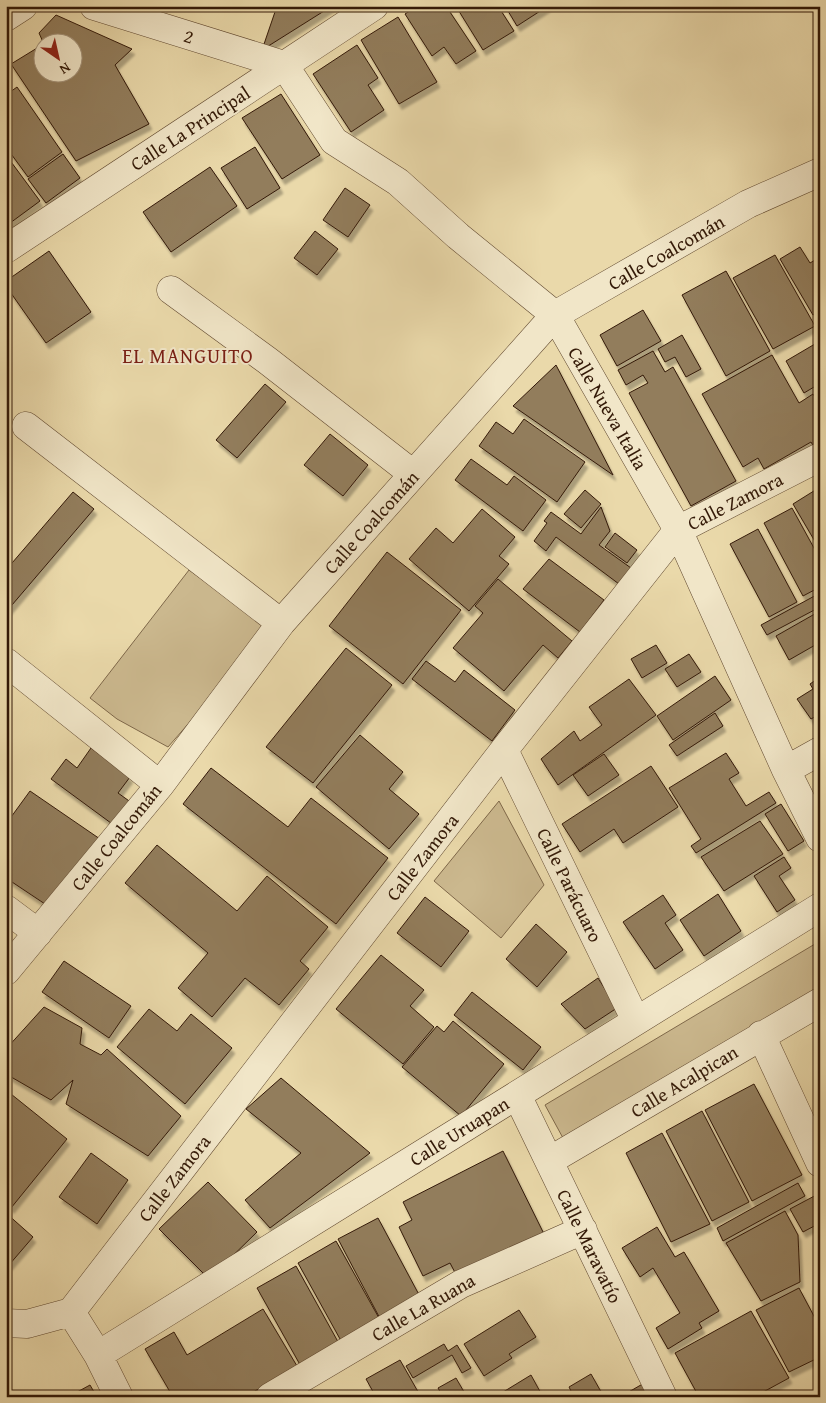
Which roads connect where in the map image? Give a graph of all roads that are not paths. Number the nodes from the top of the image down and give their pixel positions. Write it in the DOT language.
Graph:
graph roads {
  1 [pos="23,6"];
  2 [pos="94,6"];
  3 [pos="364,10"];
  4 [pos="6,17"];
  5 [pos="284,66"];
  6 [pos="820,172"];
  7 [pos="6,249"];
  8 [pos="171,290"];
  9 [pos="555,315"];
  10 [pos="26,426"];
  11 [pos="820,457"];
  12 [pos="413,474"];
  13 [pos="678,530"];
  14 [pos="281,623"];
  15 [pos="6,662"];
  16 [pos="504,750"];
  17 [pos="820,751"];
  18 [pos="786,770"];
  19 [pos="160,784"];
  20 [pos="820,838"];
  21 [pos="820,907"];
  22 [pos="6,909"];
  23 [pos="38,933"];
  24 [pos="6,972"];
  25 [pos="820,1002"];
  26 [pos="636,1021"];
  27 [pos="761,1035"];
  28 [pos="517,1095"];
  29 [pos="549,1161"];
  30 [pos="820,1164"];
  31 [pos="583,1230"];
  32 [pos="71,1312"];
  33 [pos="6,1323"];
  34 [pos="98,1355"];
  35 [pos="119,1397"];
  36 [pos="270,1397"];
  37 [pos="664,1397"];
  1 -- 4 [label="street"];
  2 -- 5 [label="street, 2"];
  3 -- 5 [label="street, Calle La Principal"];
  5 -- 7 [label="street, Calle La Principal"];
  5 -- 9 [label="street, Calle Nueva Italia"];
  6 -- 9 [label="street, Calle Coalcomán"];
  8 -- 12 [label="street"];
  9 -- 12 [label="street, Calle Coalcomán"];
  9 -- 13 [label="street, Calle Nueva Italia"];
  10 -- 14 [label="street"];
  11 -- 13 [label="street, Calle Zamora"];
  12 -- 14 [label="street, Calle Coalcomán"];
  13 -- 16 [label="street, Calle Zamora"];
  13 -- 18 [label="street, Calle Nueva Italia"];
  14 -- 19 [label="street, Calle Coalcomán"];
  15 -- 19 [label="street"];
  16 -- 26 [label="street, Calle Parácuaro"];
  16 -- 32 [label="street, Calle Zamora"];
  17 -- 18 [label="street"];
  18 -- 20 [label="street, Calle Nueva Italia"];
  19 -- 23 [label="street, Calle Coalcomán"];
  21 -- 26 [label="street, Calle Uruapan"];
  22 -- 23 [label="street"];
  23 -- 24 [label="street, Calle Coalcomán"];
  25 -- 27 [label="street, Calle Acalpican"];
  26 -- 28 [label="street, Calle Uruapan"];
  27 -- 29 [label="street, Calle Acalpican"];
  27 -- 30 [label="street"];
  28 -- 29 [label="street, Calle Maravatío"];
  28 -- 34 [label="street, Calle Uruapan"];
  29 -- 31 [label="street, Calle Maravatío"];
  31 -- 36 [label="street, Calle La Ruana"];
  31 -- 37 [label="street, Calle Maravatío"];
  32 -- 33 [label="street"];
  32 -- 34 [label="street"];
  34 -- 35 [label="street"];
}
